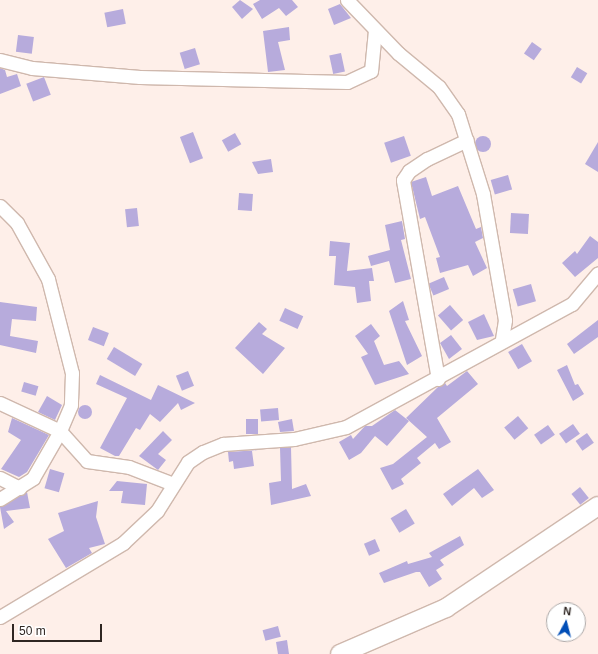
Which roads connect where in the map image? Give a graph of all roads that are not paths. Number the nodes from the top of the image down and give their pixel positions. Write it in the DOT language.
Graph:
graph roads {
  1 [pos="347,0"];
  2 [pos="375,30"];
  3 [pos="0,60"];
  4 [pos="466,140"];
  5 [pos="0,206"];
  6 [pos="598,273"];
  7 [pos="502,339"];
  8 [pos="438,379"];
  9 [pos="0,403"];
  10 [pos="60,431"];
  11 [pos="0,478"];
  12 [pos="173,484"];
  13 [pos="20,488"];
  14 [pos="0,499"];
  15 [pos="598,506"];
  16 [pos="0,617"];
  17 [pos="340,654"];
  1 -- 2 [label="street"];
  2 -- 3 [label="street"];
  2 -- 4 [label="street"];
  4 -- 7 [label="street"];
  4 -- 8 [label="street"];
  5 -- 10 [label="street"];
  6 -- 7 [label="street"];
  7 -- 8 [label="street"];
  8 -- 12 [label="street"];
  9 -- 10 [label="street"];
  10 -- 12 [label="street"];
  10 -- 13 [label="street"];
  11 -- 13 [label="street"];
  12 -- 16 [label="street"];
  13 -- 14 [label="street"];
  15 -- 17 [label="street"];
}
